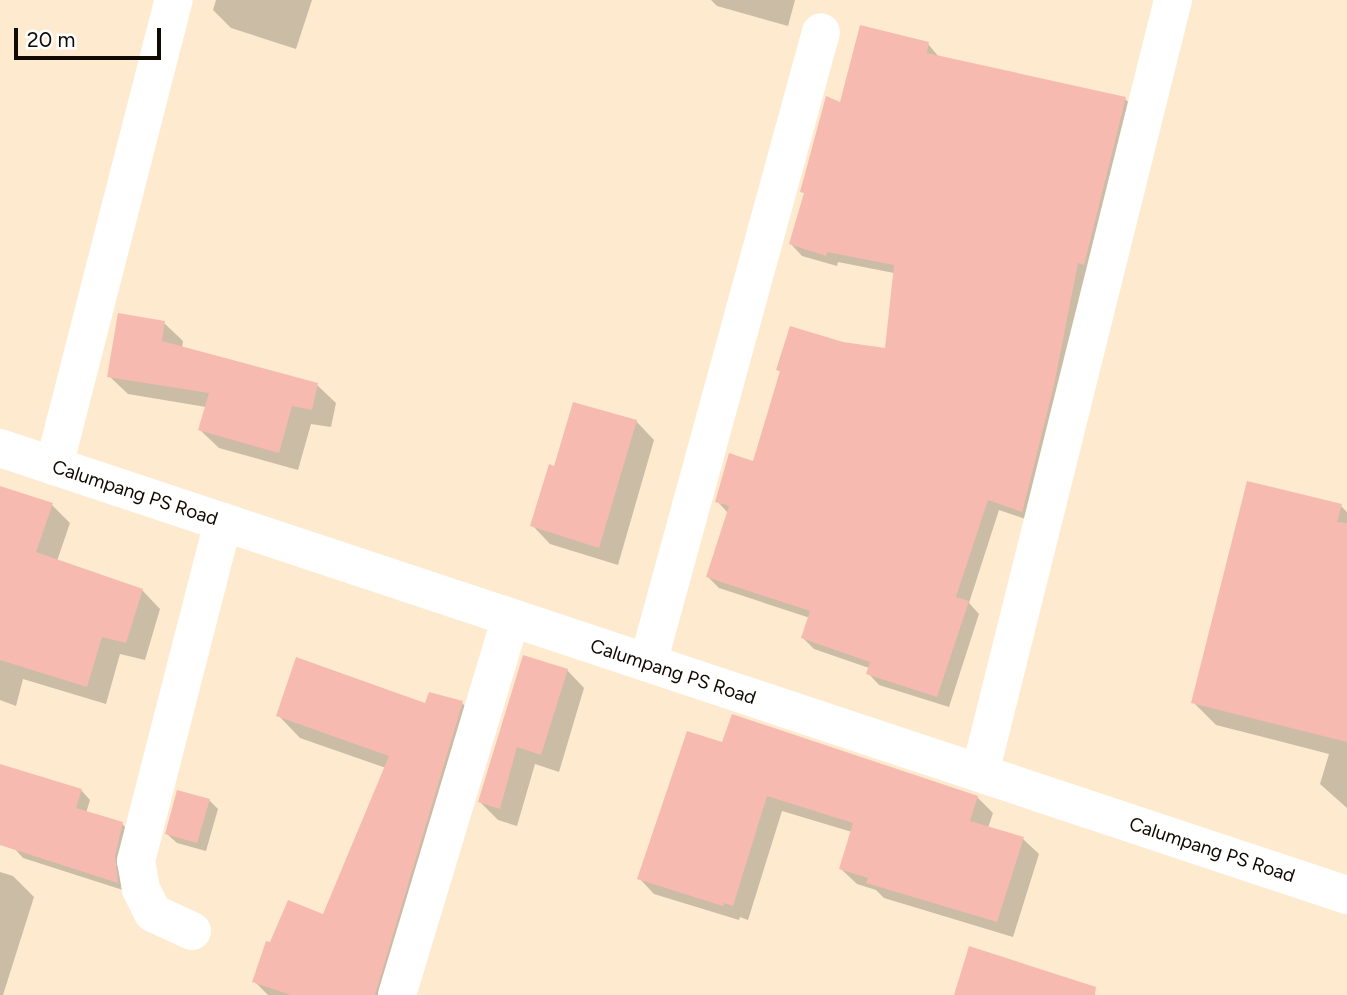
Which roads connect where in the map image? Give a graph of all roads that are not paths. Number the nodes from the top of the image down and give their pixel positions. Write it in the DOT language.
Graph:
graph roads {
  1 [pos="174,0"];
  2 [pos="1173,0"];
  3 [pos="821,32"];
  4 [pos="0,448"];
  5 [pos="54,466"];
  6 [pos="223,522"];
  7 [pos="511,618"];
  8 [pos="648,663"];
  9 [pos="981,773"];
  10 [pos="1347,895"];
  11 [pos="192,931"];
  12 [pos="397,995"];
  1 -- 5 [label="street"];
  2 -- 9 [label="street"];
  3 -- 8 [label="street"];
  4 -- 5 [label="street, Calumpang PS Road"];
  5 -- 6 [label="street, Calumpang PS Road"];
  6 -- 7 [label="street, Calumpang PS Road"];
  6 -- 11 [label="street"];
  7 -- 8 [label="street, Calumpang PS Road"];
  7 -- 12 [label="street"];
  8 -- 9 [label="street, Calumpang PS Road"];
  9 -- 10 [label="street, Calumpang PS Road"];
}
